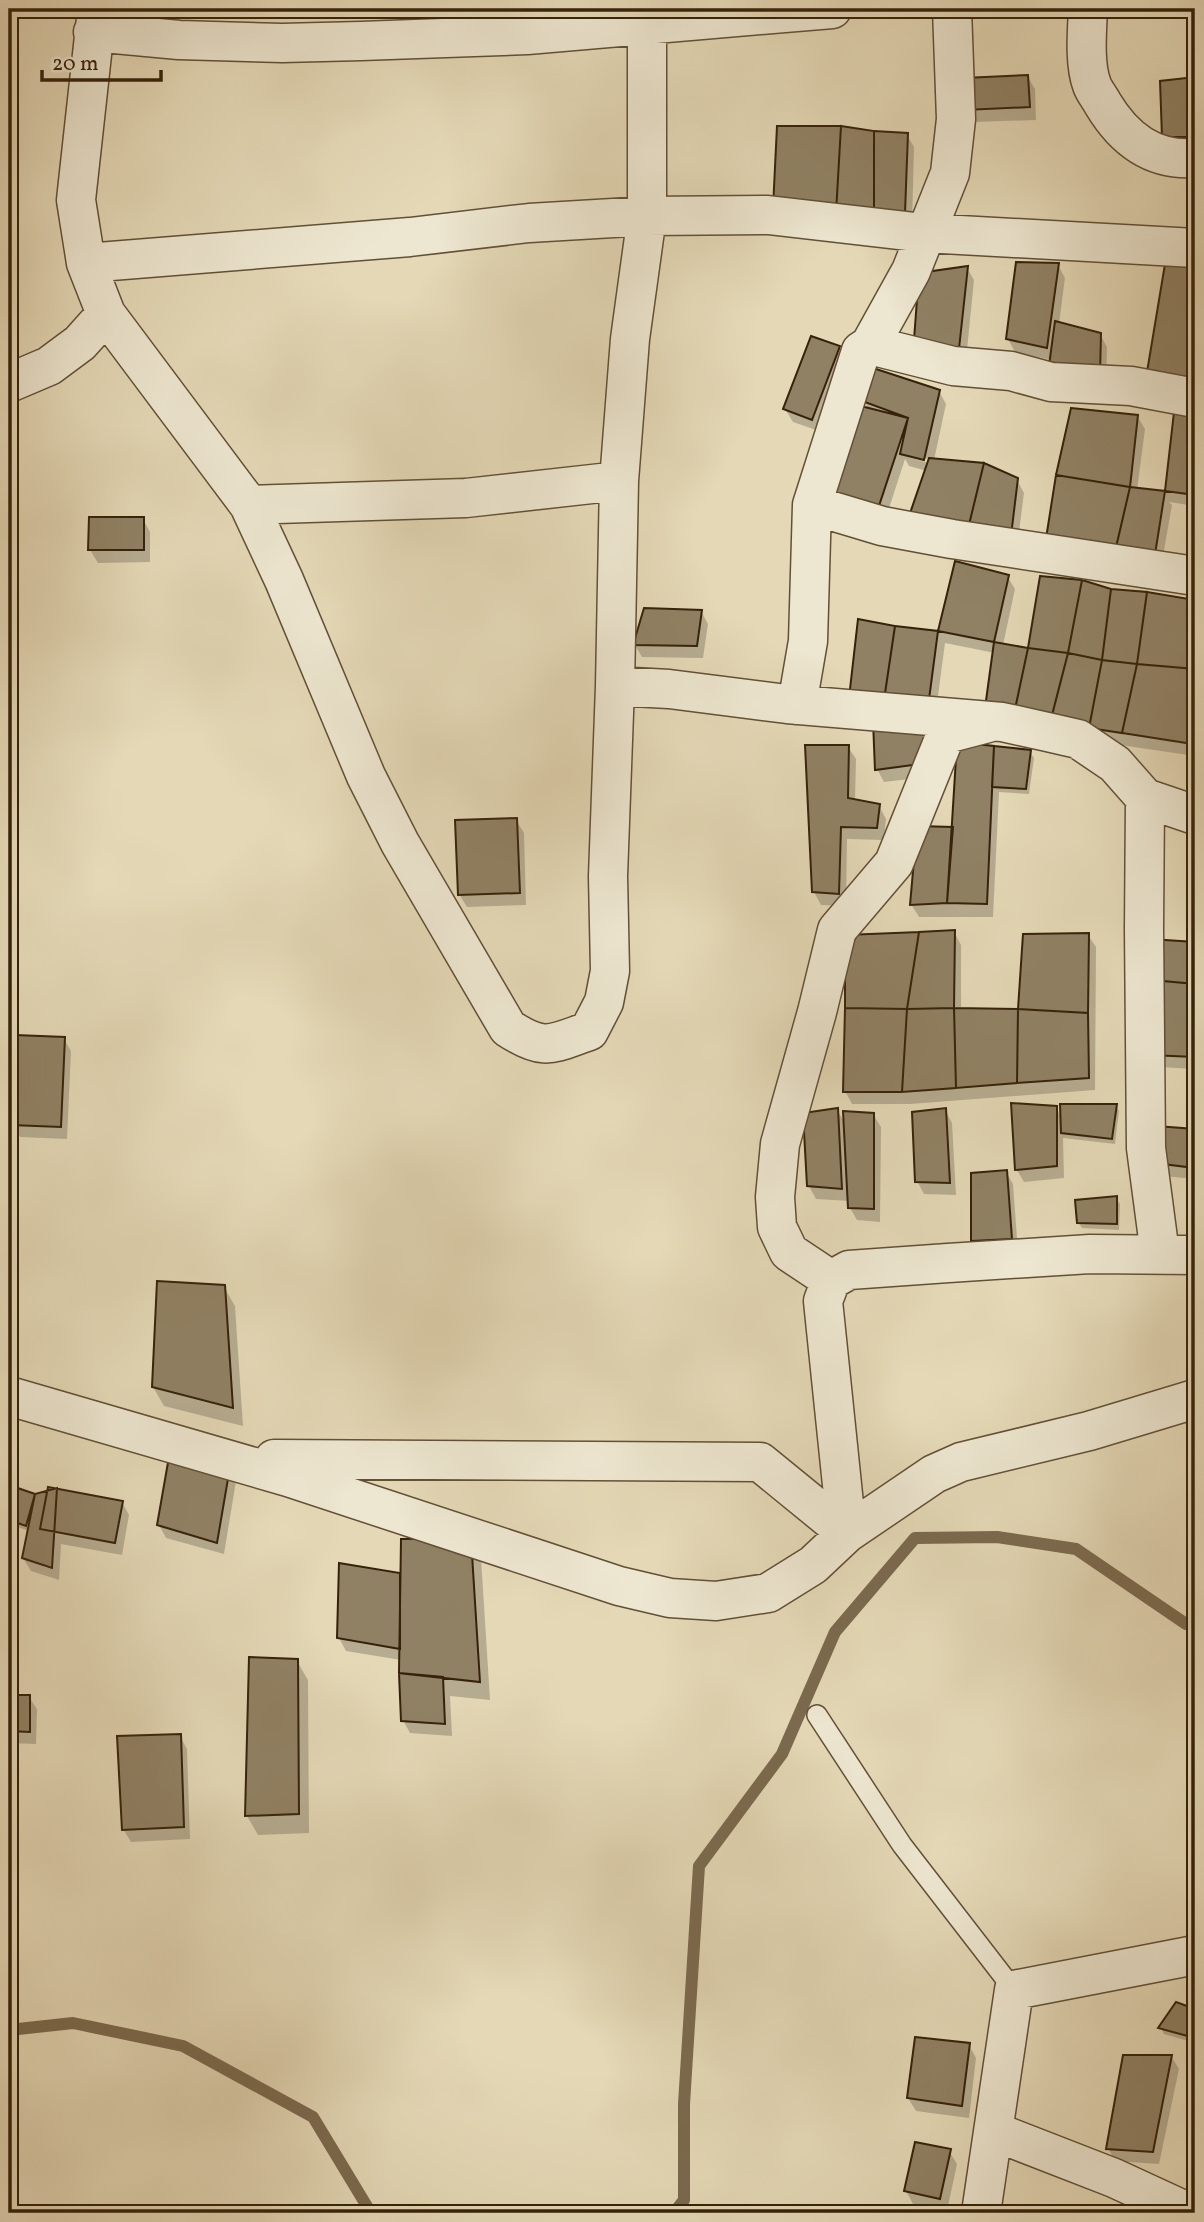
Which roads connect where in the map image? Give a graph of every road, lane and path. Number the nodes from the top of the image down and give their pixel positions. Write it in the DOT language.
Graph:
graph roads {
  1 [pos="832,9"];
  2 [pos="952,9"];
  3 [pos="1088,9"];
  4 [pos="763,13"];
  5 [pos="647,17"];
  6 [pos="95,20"];
  7 [pos="282,26"];
  8 [pos="1195,158"];
  9 [pos="647,216"];
  10 [pos="924,233"];
  11 [pos="1195,248"];
  12 [pos="86,262"];
  13 [pos="106,314"];
  14 [pos="870,345"];
  15 [pos="9,383"];
  16 [pos="1195,398"];
  17 [pos="619,481"];
  18 [pos="249,505"];
  19 [pos="812,505"];
  20 [pos="1195,576"];
  21 [pos="615,686"];
  22 [pos="797,705"];
  23 [pos="988,723"];
  24 [pos="1145,798"];
  25 [pos="1195,815"];
  26 [pos="1177,1254"];
  27 [pos="831,1280"];
  28 [pos="9,1396"];
  29 [pos="1195,1399"];
  30 [pos="274,1459"];
  31 [pos="847,1533"];
  32 [pos="817,1715"];
  33 [pos="1189,1960"];
  34 [pos="1014,1990"];
  35 [pos="993,2131"];
  36 [pos="981,2213"];
  37 [pos="1185,2213"];
  1 -- 4 [label="street"];
  2 -- 10 [label="street"];
  3 -- 8 [label="street"];
  4 -- 5 [label="street"];
  5 -- 7 [label="street"];
  5 -- 9 [label="street"];
  6 -- 7 [label="street"];
  6 -- 12 [label="street"];
  9 -- 10 [label="street"];
  9 -- 12 [label="street"];
  9 -- 17 [label="street"];
  10 -- 11 [label="street"];
  10 -- 14 [label="street"];
  12 -- 13 [label="street"];
  13 -- 15 [label="street"];
  13 -- 18 [label="street"];
  14 -- 16 [label="street"];
  14 -- 19 [label="street"];
  17 -- 18 [label="street"];
  17 -- 21 [label="street"];
  18 -- 21 [label="street"];
  19 -- 20 [label="street"];
  19 -- 22 [label="street"];
  21 -- 22 [label="street"];
  22 -- 23 [label="street"];
  23 -- 24 [label="street"];
  23 -- 27 [label="street"];
  24 -- 25 [label="street"];
  24 -- 26 [label="street"];
  26 -- 27 [label="street"];
  27 -- 31 [label="street"];
  28 -- 31 [label="street"];
  29 -- 31 [label="street"];
  30 -- 31 [label="street"];
  32 -- 34 [label="lane"];
  33 -- 34 [label="street"];
  34 -- 35 [label="street"];
  35 -- 36 [label="street"];
  35 -- 37 [label="street"];
}
